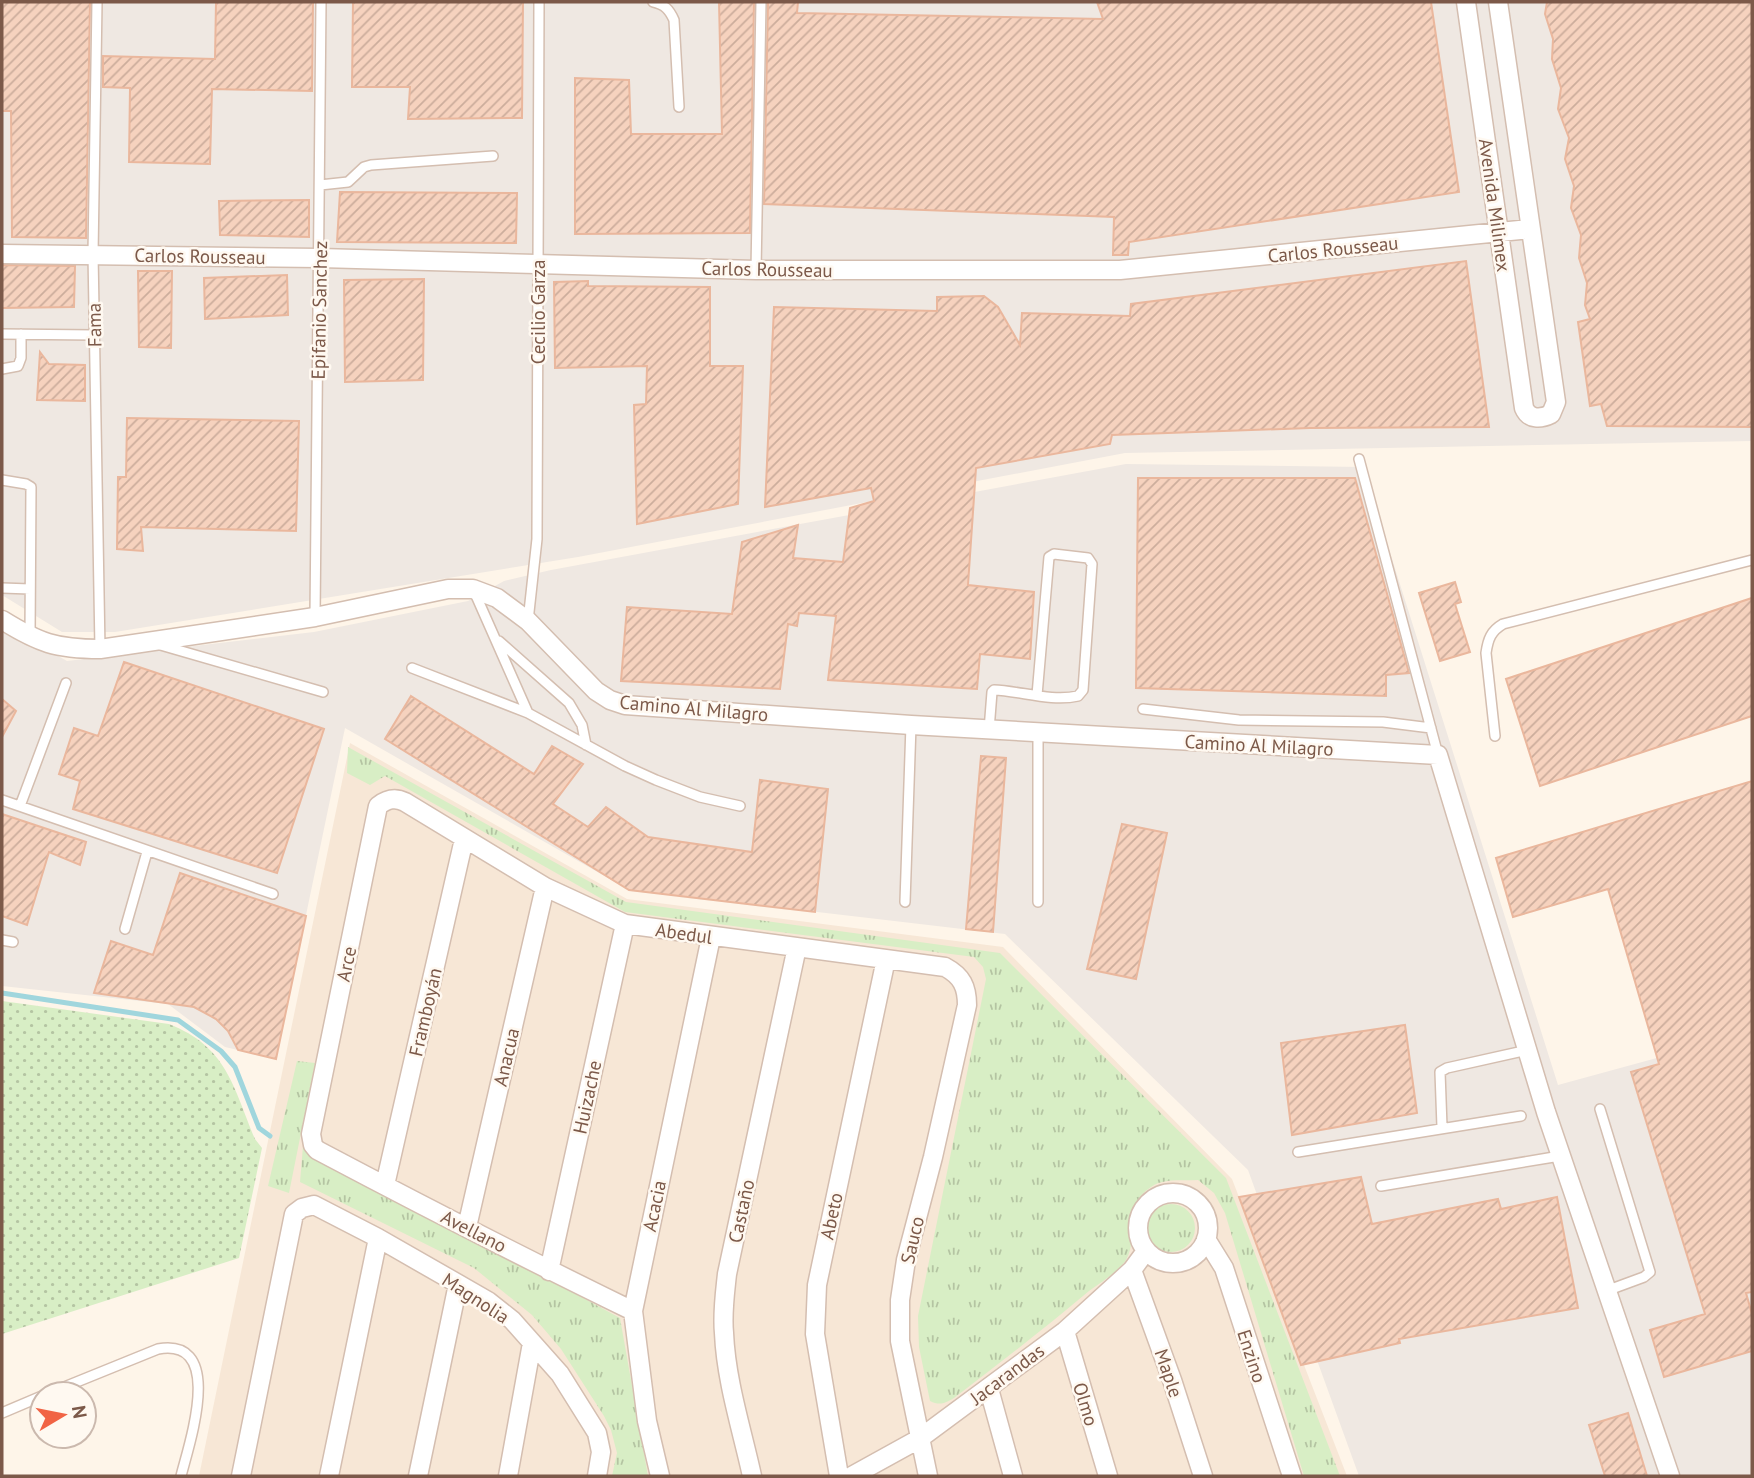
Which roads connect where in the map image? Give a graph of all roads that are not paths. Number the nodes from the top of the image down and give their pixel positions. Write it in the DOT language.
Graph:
graph roads {
  1 [pos="97,2"];
  2 [pos="321,2"];
  3 [pos="539,2"];
  4 [pos="653,2"];
  5 [pos="761,2"];
  6 [pos="1466,2"];
  7 [pos="1498,2"];
  8 [pos="679,107"];
  9 [pos="493,156"];
  10 [pos="320,185"];
  11 [pos="1530,229"];
  12 [pos="1499,233"];
  13 [pos="2,254"];
  14 [pos="93,254"];
  15 [pos="320,258"];
  16 [pos="538,264"];
  17 [pos="756,270"];
  18 [pos="2,334"];
  19 [pos="21,334"];
  20 [pos="94,335"];
  21 [pos="2,369"];
  22 [pos="1359,458"];
  23 [pos="2,480"];
  24 [pos="1752,560"];
  25 [pos="2,588"];
  26 [pos="30,589"];
  27 [pos="474,589"];
  28 [pos="315,617"];
  29 [pos="2,620"];
  30 [pos="528,621"];
  31 [pos="30,637"];
  32 [pos="495,637"];
  33 [pos="149,642"];
  34 [pos="100,649"];
  35 [pos="412,668"];
  36 [pos="66,683"];
  37 [pos="323,692"];
  38 [pos="1037,695"];
  39 [pos="1143,709"];
  40 [pos="528,713"];
  41 [pos="911,725"];
  42 [pos="1430,728"];
  43 [pos="989,730"];
  44 [pos="1038,733"];
  45 [pos="1495,736"];
  46 [pos="586,745"];
  47 [pos="1438,755"];
  48 [pos="2,800"];
  49 [pos="405,802"];
  50 [pos="20,806"];
  51 [pos="740,806"];
  52 [pos="464,839"];
  53 [pos="147,852"];
  54 [pos="545,887"];
  55 [pos="272,894"];
  56 [pos="905,902"];
  57 [pos="1038,902"];
  58 [pos="625,924"];
  59 [pos="125,929"];
  60 [pos="711,937"];
  61 [pos="2,940"];
  62 [pos="13,942"];
  63 [pos="797,947"];
  64 [pos="886,959"];
  65 [pos="967,1005"];
  66 [pos="1528,1050"];
  67 [pos="1600,1109"];
  68 [pos="1521,1116"];
  69 [pos="1442,1127"];
  70 [pos="317,1150"];
  71 [pos="1298,1152"];
  72 [pos="1560,1156"];
  73 [pos="385,1185"];
  74 [pos="1381,1186"];
  75 [pos="467,1227"];
  76 [pos="378,1238"];
  77 [pos="1206,1239"];
  78 [pos="1146,1251"];
  79 [pos="549,1270"];
  80 [pos="1132,1270"];
  81 [pos="458,1284"];
  82 [pos="1606,1291"];
  83 [pos="633,1311"];
  84 [pos="1065,1331"];
  85 [pos="533,1343"];
  86 [pos="82,1380"];
  87 [pos="989,1389"];
  88 [pos="28,1402"];
  89 [pos="2,1413"];
  90 [pos="919,1439"];
  91 [pos="181,1476"];
  92 [pos="242,1476"];
  93 [pos="329,1476"];
  94 [pos="418,1476"];
  95 [pos="508,1476"];
  96 [pos="597,1476"];
  97 [pos="660,1476"];
  98 [pos="752,1476"];
  99 [pos="839,1476"];
  100 [pos="852,1476"];
  101 [pos="928,1476"];
  102 [pos="1013,1476"];
  103 [pos="1108,1476"];
  104 [pos="1203,1476"];
  105 [pos="1292,1476"];
  106 [pos="1670,1476"];
  1 -- 14 [label="lane, Fama"];
  2 -- 10 [label="lane, Epifanio Sanchez"];
  3 -- 16 [label="lane, Cecilio Garza"];
  4 -- 8 [label="lane"];
  5 -- 17 [label="lane"];
  6 -- 12 [label="street, Avenida Milimex"];
  7 -- 11 [label="street, Avenida Milimex"];
  9 -- 10 [label="lane"];
  10 -- 15 [label="lane, Epifanio Sanchez"];
  11 -- 12 [label="street, Carlos Rousseau"];
  11 -- 12 [label="street, Avenida Milimex"];
  12 -- 17 [label="street, Carlos Rousseau"];
  13 -- 14 [label="street, Carlos Rousseau"];
  14 -- 15 [label="street, Carlos Rousseau"];
  14 -- 20 [label="lane, Fama"];
  15 -- 16 [label="street, Carlos Rousseau"];
  15 -- 28 [label="lane, Epifanio Sanchez"];
  16 -- 17 [label="street, Carlos Rousseau"];
  16 -- 30 [label="lane, Cecilio Garza"];
  18 -- 19 [label="lane"];
  19 -- 20 [label="lane"];
  19 -- 21 [label="lane"];
  20 -- 34 [label="lane, Fama"];
  22 -- 42 [label="lane"];
  23 -- 26 [label="lane"];
  24 -- 45 [label="lane"];
  25 -- 26 [label="lane"];
  26 -- 31 [label="lane"];
  27 -- 28 [label="street, Camino Al Milagro"];
  27 -- 30 [label="street, Camino Al Milagro"];
  27 -- 32 [label="lane"];
  28 -- 33 [label="street, Camino Al Milagro"];
  29 -- 31 [label="street, Camino Al Milagro"];
  30 -- 41 [label="street, Camino Al Milagro"];
  31 -- 34 [label="street, Camino Al Milagro"];
  32 -- 40 [label="lane"];
  32 -- 46 [label="lane"];
  33 -- 34 [label="street, Camino Al Milagro"];
  33 -- 37 [label="lane"];
  35 -- 40 [label="lane"];
  36 -- 50 [label="lane"];
  38 -- 38 [label="lane"];
  38 -- 43 [label="lane"];
  39 -- 42 [label="lane"];
  40 -- 46 [label="lane"];
  41 -- 43 [label="street, Camino Al Milagro"];
  41 -- 56 [label="lane"];
  42 -- 47 [label="lane"];
  43 -- 44 [label="street, Camino Al Milagro"];
  44 -- 47 [label="street, Camino Al Milagro"];
  44 -- 57 [label="lane"];
  46 -- 51 [label="lane"];
  47 -- 66 [label="street"];
  48 -- 50 [label="lane"];
  49 -- 52 [label="street, Abedul"];
  49 -- 70 [label="street, Arce"];
  50 -- 53 [label="lane"];
  52 -- 54 [label="street, Abedul"];
  52 -- 73 [label="street, Framboyán"];
  53 -- 55 [label="lane"];
  53 -- 59 [label="lane"];
  54 -- 58 [label="street, Abedul"];
  54 -- 75 [label="street, Anacua"];
  58 -- 60 [label="street, Abedul"];
  58 -- 79 [label="street, Huizache"];
  60 -- 63 [label="street, Abedul"];
  60 -- 83 [label="street, Acacia"];
  61 -- 62 [label="lane"];
  63 -- 64 [label="street, Abedul"];
  63 -- 98 [label="street, Castaño"];
  64 -- 65 [label="street, Abedul"];
  64 -- 99 [label="street, Abeto"];
  65 -- 90 [label="street, Sauco"];
  66 -- 69 [label="lane"];
  66 -- 72 [label="street"];
  67 -- 82 [label="lane"];
  68 -- 69 [label="lane"];
  69 -- 71 [label="lane"];
  70 -- 73 [label="street, Avellano"];
  72 -- 74 [label="lane"];
  72 -- 82 [label="street"];
  73 -- 75 [label="street, Avellano"];
  75 -- 79 [label="street, Avellano"];
  76 -- 81 [label="street, Magnolia"];
  76 -- 92 [label="street, Magnolia"];
  76 -- 93 [label="street"];
  77 -- 78 [label="street"];
  77 -- 78 [label="street"];
  77 -- 105 [label="street, Enzino"];
  78 -- 80 [label="street, Jacarandas"];
  79 -- 83 [label="street, Avellano"];
  80 -- 84 [label="street, Jacarandas"];
  80 -- 104 [label="street, Maple"];
  81 -- 85 [label="street, Magnolia"];
  81 -- 94 [label="street"];
  82 -- 106 [label="street"];
  83 -- 97 [label="street, Acacia"];
  84 -- 87 [label="street, Jacarandas"];
  84 -- 103 [label="street, Olmo"];
  85 -- 95 [label="street"];
  85 -- 96 [label="street, Magnolia"];
  86 -- 91 [label="lane"];
  87 -- 90 [label="street, Jacarandas"];
  87 -- 102 [label="street"];
  88 -- 89 [label="lane"];
  90 -- 100 [label="street, Jacarandas"];
  90 -- 101 [label="street, Sauco"];
}
